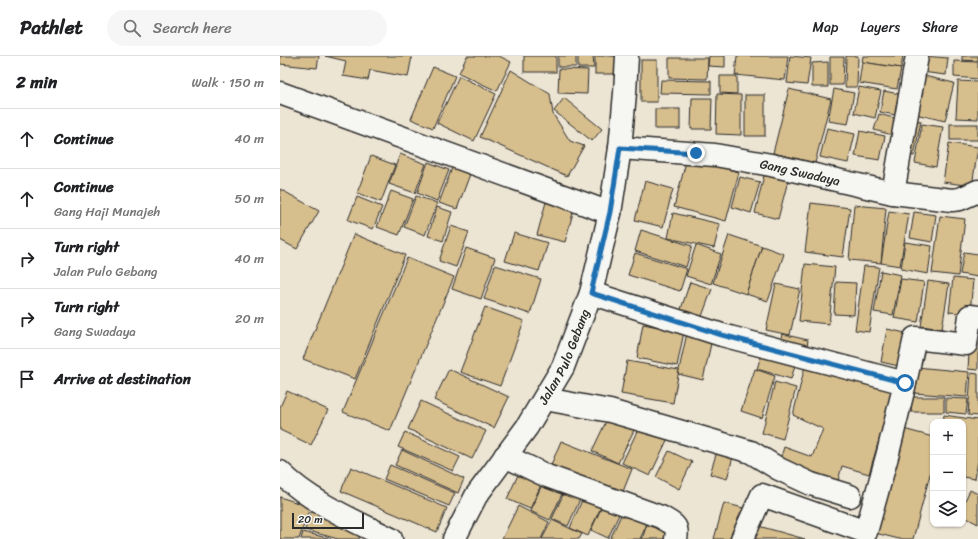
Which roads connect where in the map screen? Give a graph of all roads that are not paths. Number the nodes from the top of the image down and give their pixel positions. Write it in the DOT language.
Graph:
graph roads {
  1 [pos="627,56"];
  2 [pos="917,56"];
  3 [pos="280,93"];
  4 [pos="620,148"];
  5 [pos="978,191"];
  6 [pos="893,193"];
  7 [pos="610,212"];
  8 [pos="591,293"];
  9 [pos="978,317"];
  10 [pos="905,383"];
  11 [pos="545,398"];
  12 [pos="506,456"];
  13 [pos="280,472"];
  14 [pos="850,496"];
  15 [pos="391,539"];
  16 [pos="454,539"];
  17 [pos="676,539"];
  18 [pos="742,539"];
  1 -- 4 [label="street, Jalan Pulo Gebang"];
  2 -- 6 [label="street"];
  3 -- 7 [label="street"];
  4 -- 6 [label="street, Gang Swadaya"];
  4 -- 7 [label="street, Jalan Pulo Gebang"];
  5 -- 6 [label="street, Gang Swadaya"];
  7 -- 8 [label="street, Jalan Pulo Gebang"];
  8 -- 10 [label="street"];
  8 -- 11 [label="street, Jalan Pulo Gebang"];
  9 -- 10 [label="street"];
  10 -- 18 [label="street"];
  11 -- 12 [label="street, Jalan Pulo Gebang"];
  11 -- 14 [label="street"];
  12 -- 16 [label="street, Jalan Pulo Gebang"];
  12 -- 17 [label="street"];
  13 -- 15 [label="street"];
}
